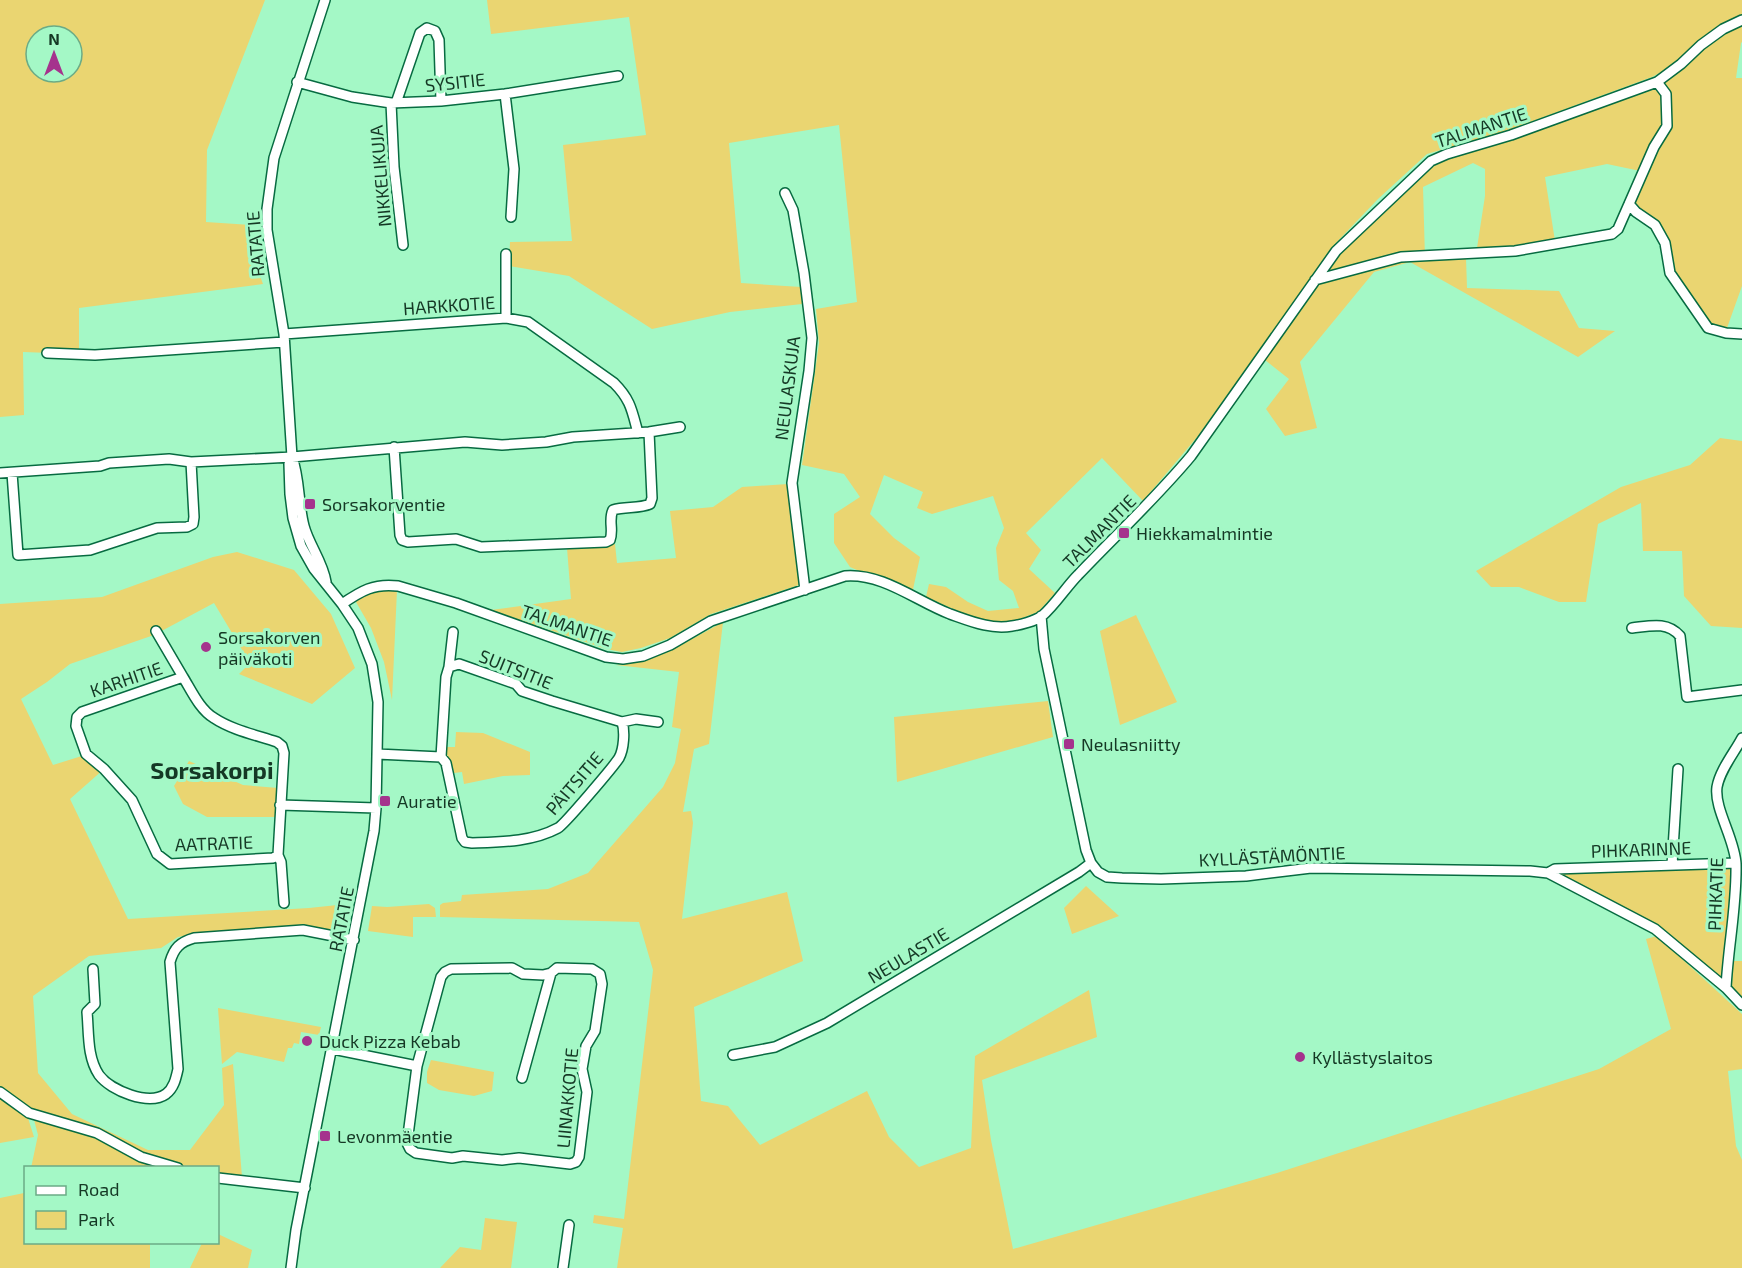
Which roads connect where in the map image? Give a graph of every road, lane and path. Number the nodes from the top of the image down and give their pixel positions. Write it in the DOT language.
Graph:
graph roads {
  1 [pos="325,0"];
  2 [pos="1742,20"];
  3 [pos="618,76"];
  4 [pos="297,82"];
  5 [pos="1657,82"];
  6 [pos="505,94"];
  7 [pos="441,101"];
  8 [pos="394,103"];
  9 [pos="785,194"];
  10 [pos="1629,204"];
  11 [pos="511,217"];
  12 [pos="403,245"];
  13 [pos="506,254"];
  14 [pos="1315,280"];
  15 [pos="506,318"];
  16 [pos="1742,334"];
  17 [pos="284,338"];
  18 [pos="47,353"];
  19 [pos="680,427"];
  20 [pos="649,432"];
  21 [pos="638,433"];
  22 [pos="394,447"];
  23 [pos="292,457"];
  24 [pos="191,462"];
  25 [pos="0,473"];
  26 [pos="12,473"];
  27 [pos="805,590"];
  28 [pos="342,604"];
  29 [pos="1041,616"];
  30 [pos="1632,628"];
  31 [pos="156,631"];
  32 [pos="453,632"];
  33 [pos="449,667"];
  34 [pos="183,677"];
  35 [pos="1742,690"];
  36 [pos="77,717"];
  37 [pos="622,722"];
  38 [pos="658,722"];
  39 [pos="1742,738"];
  40 [pos="377,754"];
  41 [pos="441,757"];
  42 [pos="1678,769"];
  43 [pos="280,805"];
  44 [pos="376,808"];
  45 [pos="278,855"];
  46 [pos="1091,863"];
  47 [pos="1736,863"];
  48 [pos="1672,865"];
  49 [pos="1548,873"];
  50 [pos="284,903"];
  51 [pos="354,940"];
  52 [pos="93,969"];
  53 [pos="551,973"];
  54 [pos="1726,988"];
  55 [pos="1742,1005"];
  56 [pos="333,1049"];
  57 [pos="733,1055"];
  58 [pos="417,1066"];
  59 [pos="522,1078"];
  60 [pos="0,1092"];
  61 [pos="174,1166"];
  62 [pos="219,1178"];
  63 [pos="305,1188"];
  64 [pos="569,1225"];
  65 [pos="291,1268"];
  66 [pos="564,1268"];
  1 -- 4 [label="street, RATATIE"];
  2 -- 5 [label="street, TALMANTIE"];
  3 -- 6 [label="street, SYSITIE"];
  4 -- 8 [label="street, SYSITIE"];
  4 -- 17 [label="street, RATATIE"];
  5 -- 10 [label="street"];
  5 -- 14 [label="street, TALMANTIE"];
  6 -- 7 [label="street, SYSITIE"];
  6 -- 11 [label="street"];
  7 -- 8 [label="street, SYSITIE"];
  7 -- 8 [label="street, NIKKELIKUJA"];
  8 -- 12 [label="street, NIKKELIKUJA"];
  9 -- 27 [label="street, NEULASKUJA"];
  10 -- 14 [label="street"];
  10 -- 16 [label="street"];
  13 -- 15 [label="street"];
  14 -- 29 [label="street, TALMANTIE"];
  15 -- 17 [label="street, HARKKOTIE"];
  15 -- 21 [label="street, HARKKOTIE"];
  17 -- 18 [label="street, HARKKOTIE"];
  17 -- 23 [label="street, RATATIE"];
  19 -- 20 [label="street"];
  20 -- 21 [label="street"];
  20 -- 22 [label="street"];
  21 -- 22 [label="street"];
  22 -- 23 [label="street"];
  23 -- 24 [label="street"];
  23 -- 28 [label="street, RATATIE"];
  24 -- 26 [label="street"];
  24 -- 26 [label="street"];
  25 -- 26 [label="street"];
  27 -- 28 [label="street, TALMANTIE"];
  27 -- 29 [label="street, TALMANTIE"];
  28 -- 40 [label="street, RATATIE"];
  29 -- 46 [label="street"];
  30 -- 35 [label="street"];
  31 -- 34 [label="street"];
  32 -- 33 [label="street"];
  33 -- 37 [label="street, SUITSITIE"];
  33 -- 41 [label="street"];
  34 -- 36 [label="street, KARHITIE"];
  34 -- 43 [label="street, KARHITIE"];
  36 -- 45 [label="street, AATRATIE"];
  37 -- 38 [label="street, SUITSITIE"];
  37 -- 41 [label="street, PÄITSITIE"];
  39 -- 47 [label="street, PIHKATIE"];
  40 -- 41 [label="street"];
  40 -- 44 [label="street, RATATIE"];
  42 -- 48 [label="street"];
  43 -- 44 [label="street"];
  43 -- 45 [label="street, AATRATIE"];
  44 -- 51 [label="street, RATATIE"];
  45 -- 50 [label="street"];
  46 -- 49 [label="street, KYLLÄSTÄMÖNTIE"];
  46 -- 57 [label="street, NEULASTIE"];
  47 -- 48 [label="street, PIHKARINNE"];
  47 -- 54 [label="street, PIHKATIE"];
  48 -- 49 [label="street, PIHKARINNE"];
  49 -- 54 [label="street, KYLLÄSTÄMÖNTIE"];
  51 -- 52 [label="street"];
  51 -- 56 [label="street, RATATIE"];
  53 -- 58 [label="street, LIINAKKOTIE"];
  53 -- 58 [label="street, LIINAKKOTIE"];
  53 -- 59 [label="street"];
  54 -- 55 [label="street, KYLLÄSTÄMÖNTIE"];
  56 -- 58 [label="street"];
  56 -- 63 [label="street, RATATIE"];
  60 -- 61 [label="street"];
  62 -- 63 [label="street"];
  63 -- 65 [label="street, RATATIE"];
  64 -- 66 [label="street"];
}
